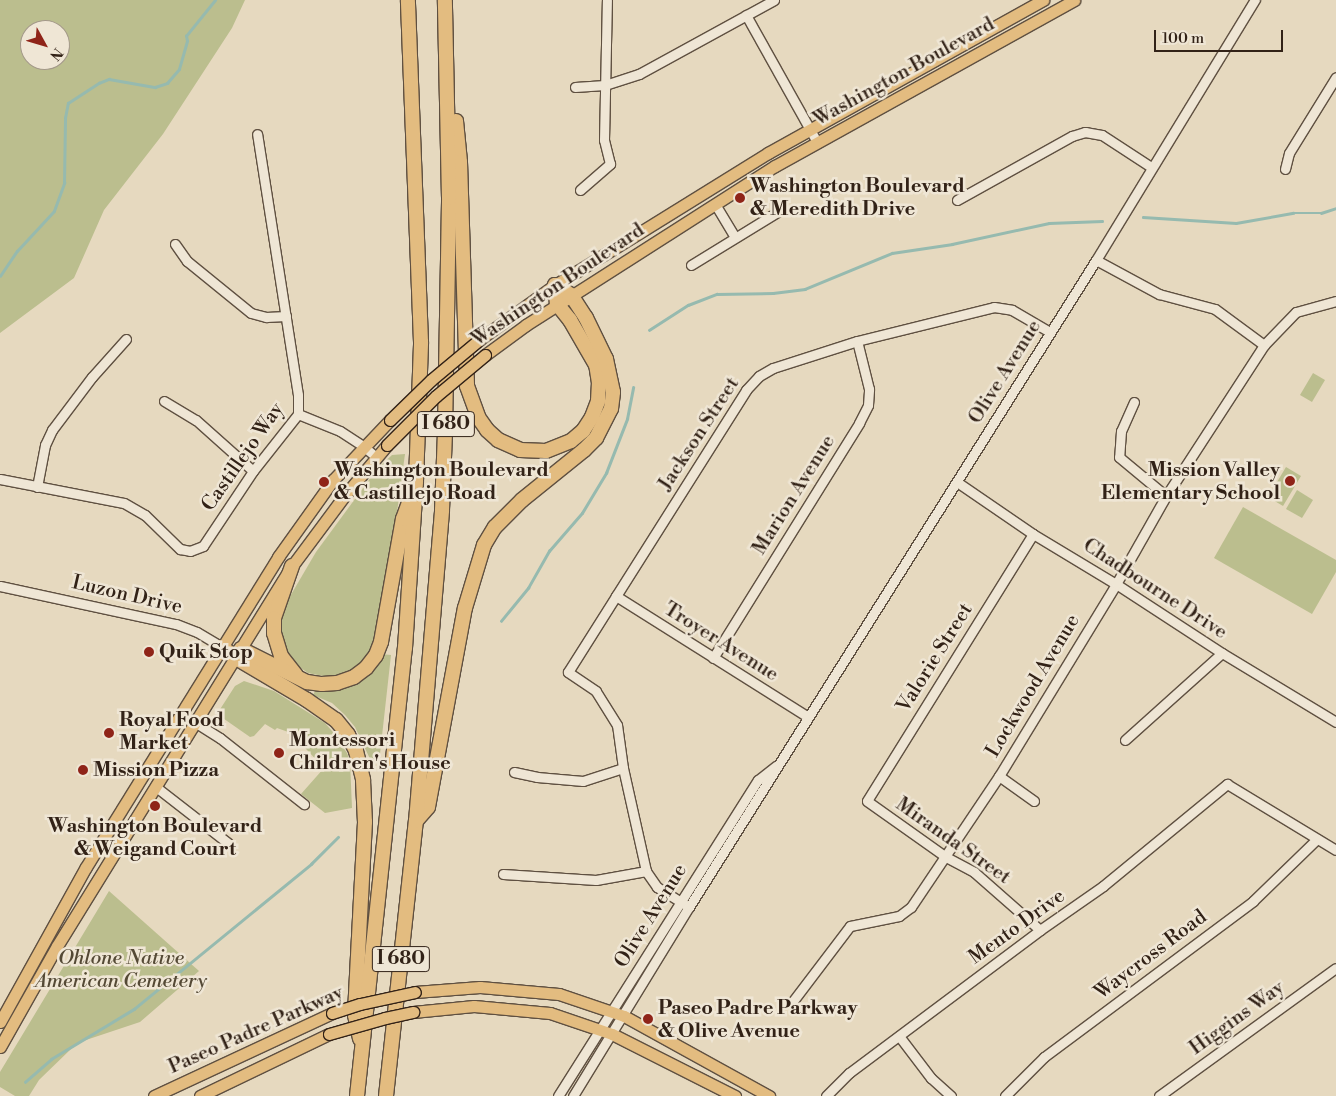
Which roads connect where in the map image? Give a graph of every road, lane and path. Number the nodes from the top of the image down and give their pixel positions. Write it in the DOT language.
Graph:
graph roads {
  1 [pos="408,0"];
  2 [pos="445,0"];
  3 [pos="607,0"];
  4 [pos="774,0"];
  5 [pos="1044,0"];
  6 [pos="1074,0"];
  7 [pos="1255,0"];
  8 [pos="746,16"];
  9 [pos="446,25"];
  10 [pos="1336,77"];
  11 [pos="605,85"];
  12 [pos="575,87"];
  13 [pos="810,129"];
  14 [pos="257,134"];
  15 [pos="817,142"];
  16 [pos="1151,167"];
  17 [pos="1285,170"];
  18 [pos="580,190"];
  19 [pos="957,200"];
  20 [pos="715,204"];
  21 [pos="779,211"];
  22 [pos="735,237"];
  23 [pos="175,244"];
  24 [pos="1096,260"];
  25 [pos="691,265"];
  26 [pos="555,284"];
  27 [pos="571,295"];
  28 [pos="1336,301"];
  29 [pos="557,304"];
  30 [pos="286,316"];
  31 [pos="1050,332"];
  32 [pos="126,338"];
  33 [pos="857,341"];
  34 [pos="1264,346"];
  35 [pos="164,401"];
  36 [pos="1134,402"];
  37 [pos="298,414"];
  38 [pos="363,446"];
  39 [pos="376,457"];
  40 [pos="253,471"];
  41 [pos="0,479"];
  42 [pos="416,480"];
  43 [pos="957,482"];
  44 [pos="37,487"];
  45 [pos="1166,496"];
  46 [pos="1033,534"];
  47 [pos="292,566"];
  48 [pos="1116,584"];
  49 [pos="0,586"];
  50 [pos="616,596"];
  51 [pos="222,647"];
  52 [pos="1222,653"];
  53 [pos="238,654"];
  54 [pos="713,658"];
  55 [pos="307,682"];
  56 [pos="808,717"];
  57 [pos="1336,722"];
  58 [pos="196,723"];
  59 [pos="1125,740"];
  60 [pos="782,762"];
  61 [pos="623,768"];
  62 [pos="514,772"];
  63 [pos="999,776"];
  64 [pos="156,787"];
  65 [pos="868,801"];
  66 [pos="1034,801"];
  67 [pos="304,804"];
  68 [pos="416,821"];
  69 [pos="1317,839"];
  70 [pos="228,843"];
  71 [pos="1336,850"];
  72 [pos="946,857"];
  73 [pos="646,871"];
  74 [pos="503,874"];
  75 [pos="680,901"];
  76 [pos="689,907"];
  77 [pos="1040,930"];
  78 [pos="1336,968"];
  79 [pos="793,1001"];
  80 [pos="611,1011"];
  81 [pos="624,1016"];
  82 [pos="0,1022"];
  83 [pos="600,1029"];
  84 [pos="612,1034"];
  85 [pos="899,1036"];
  86 [pos="0,1047"];
  87 [pos="363,1053"];
  88 [pos="154,1096"];
  89 [pos="200,1096"];
  90 [pos="357,1096"];
  91 [pos="386,1096"];
  92 [pos="558,1096"];
  93 [pos="573,1096"];
  94 [pos="736,1096"];
  95 [pos="769,1096"];
  96 [pos="826,1096"];
  97 [pos="951,1096"];
  98 [pos="1005,1096"];
  99 [pos="1159,1096"];
  1 -- 42 [label="highway, I 680"];
  2 -- 9 [label="highway, I 680"];
  3 -- 11 [label="street"];
  4 -- 8 [label="street"];
  5 -- 13 [label="main road, Washington Boulevard"];
  6 -- 15 [label="main road, Washington Boulevard"];
  7 -- 16 [label="street, Olive Avenue"];
  8 -- 11 [label="street"];
  8 -- 13 [label="street"];
  9 -- 29 [label="highway"];
  9 -- 68 [label="highway, I 680"];
  10 -- 17 [label="street"];
  11 -- 12 [label="street"];
  11 -- 18 [label="street"];
  13 -- 15 [label="street"];
  13 -- 26 [label="main road, Washington Boulevard"];
  14 -- 30 [label="street, Castillejo Way"];
  15 -- 20 [label="main road, Washington Boulevard"];
  16 -- 19 [label="street"];
  16 -- 24 [label="street, Olive Avenue"];
  20 -- 22 [label="street"];
  20 -- 27 [label="main road, Washington Boulevard"];
  21 -- 22 [label="street"];
  22 -- 25 [label="street"];
  23 -- 30 [label="street"];
  24 -- 31 [label="street, Olive Avenue"];
  24 -- 34 [label="street"];
  26 -- 27 [label="highway"];
  26 -- 29 [label="highway"];
  26 -- 38 [label="main road, Washington Boulevard, bridge"];
  27 -- 29 [label="main road, Washington Boulevard"];
  27 -- 68 [label="highway"];
  28 -- 34 [label="street, Lockwood Avenue"];
  29 -- 39 [label="main road, Washington Boulevard, bridge"];
  30 -- 37 [label="street, Castillejo Way"];
  31 -- 33 [label="street, Jackson Street"];
  31 -- 43 [label="street, Olive Avenue"];
  32 -- 44 [label="street"];
  33 -- 50 [label="street, Jackson Street"];
  33 -- 54 [label="street, Marion Avenue"];
  34 -- 45 [label="street, Lockwood Avenue"];
  35 -- 40 [label="street"];
  36 -- 45 [label="street"];
  37 -- 38 [label="street"];
  37 -- 40 [label="street, Castillejo Way"];
  38 -- 39 [label="street"];
  38 -- 51 [label="main road, Washington Boulevard"];
  39 -- 47 [label="main road, Washington Boulevard"];
  40 -- 44 [label="street, Castillejo Way"];
  41 -- 44 [label="street, Castillejo Way"];
  42 -- 55 [label="highway"];
  42 -- 87 [label="highway, I 680"];
  43 -- 46 [label="street, Chadbourne Drive"];
  43 -- 56 [label="street, Olive Avenue"];
  45 -- 48 [label="street, Lockwood Avenue"];
  46 -- 48 [label="street, Chadbourne Drive"];
  46 -- 65 [label="street, Valorie Street"];
  47 -- 53 [label="main road, Washington Boulevard"];
  47 -- 55 [label="highway"];
  48 -- 52 [label="street, Chadbourne Drive"];
  48 -- 63 [label="street, Lockwood Avenue"];
  49 -- 51 [label="street, Luzon Drive"];
  50 -- 54 [label="street, Troyer Avenue"];
  50 -- 61 [label="street, Jackson Street"];
  51 -- 53 [label="highway"];
  51 -- 82 [label="main road, Washington Boulevard"];
  52 -- 57 [label="street, Chadbourne Drive"];
  52 -- 59 [label="street"];
  53 -- 55 [label="highway"];
  53 -- 58 [label="main road, Washington Boulevard"];
  53 -- 87 [label="highway"];
  54 -- 56 [label="street, Troyer Avenue"];
  56 -- 60 [label="street, Olive Avenue"];
  58 -- 64 [label="main road, Washington Boulevard"];
  58 -- 67 [label="street"];
  60 -- 75 [label="street, Olive Avenue"];
  60 -- 76 [label="street, Olive Avenue"];
  61 -- 62 [label="street"];
  61 -- 73 [label="street"];
  63 -- 66 [label="street"];
  63 -- 72 [label="street, Lockwood Avenue"];
  64 -- 70 [label="street"];
  64 -- 86 [label="main road, Washington Boulevard"];
  65 -- 72 [label="street, Miranda Street"];
  68 -- 91 [label="highway, I 680"];
  69 -- 71 [label="street"];
  69 -- 77 [label="street, Mento Drive"];
  69 -- 98 [label="street, Waycross Road"];
  72 -- 77 [label="street, Miranda Street"];
  72 -- 79 [label="street, Lockwood Avenue"];
  73 -- 74 [label="street"];
  73 -- 75 [label="street"];
  75 -- 76 [label="street"];
  75 -- 80 [label="street, Olive Avenue"];
  76 -- 81 [label="street, Olive Avenue"];
  77 -- 85 [label="street, Mento Drive"];
  78 -- 99 [label="street, Higgins Way"];
  80 -- 81 [label="main road, Paseo Padre Parkway"];
  80 -- 83 [label="street, Olive Avenue"];
  80 -- 88 [label="main road, Paseo Padre Parkway, bridge"];
  81 -- 84 [label="street, Olive Avenue"];
  81 -- 95 [label="main road, Paseo Padre Parkway"];
  83 -- 84 [label="main road, Paseo Padre Parkway"];
  83 -- 89 [label="main road, Paseo Padre Parkway, bridge"];
  83 -- 92 [label="street, Olive Avenue"];
  84 -- 93 [label="street, Olive Avenue"];
  84 -- 94 [label="main road, Paseo Padre Parkway"];
  85 -- 96 [label="street, Mento Drive"];
  85 -- 97 [label="street"];
  87 -- 90 [label="highway, I 680"];
}
